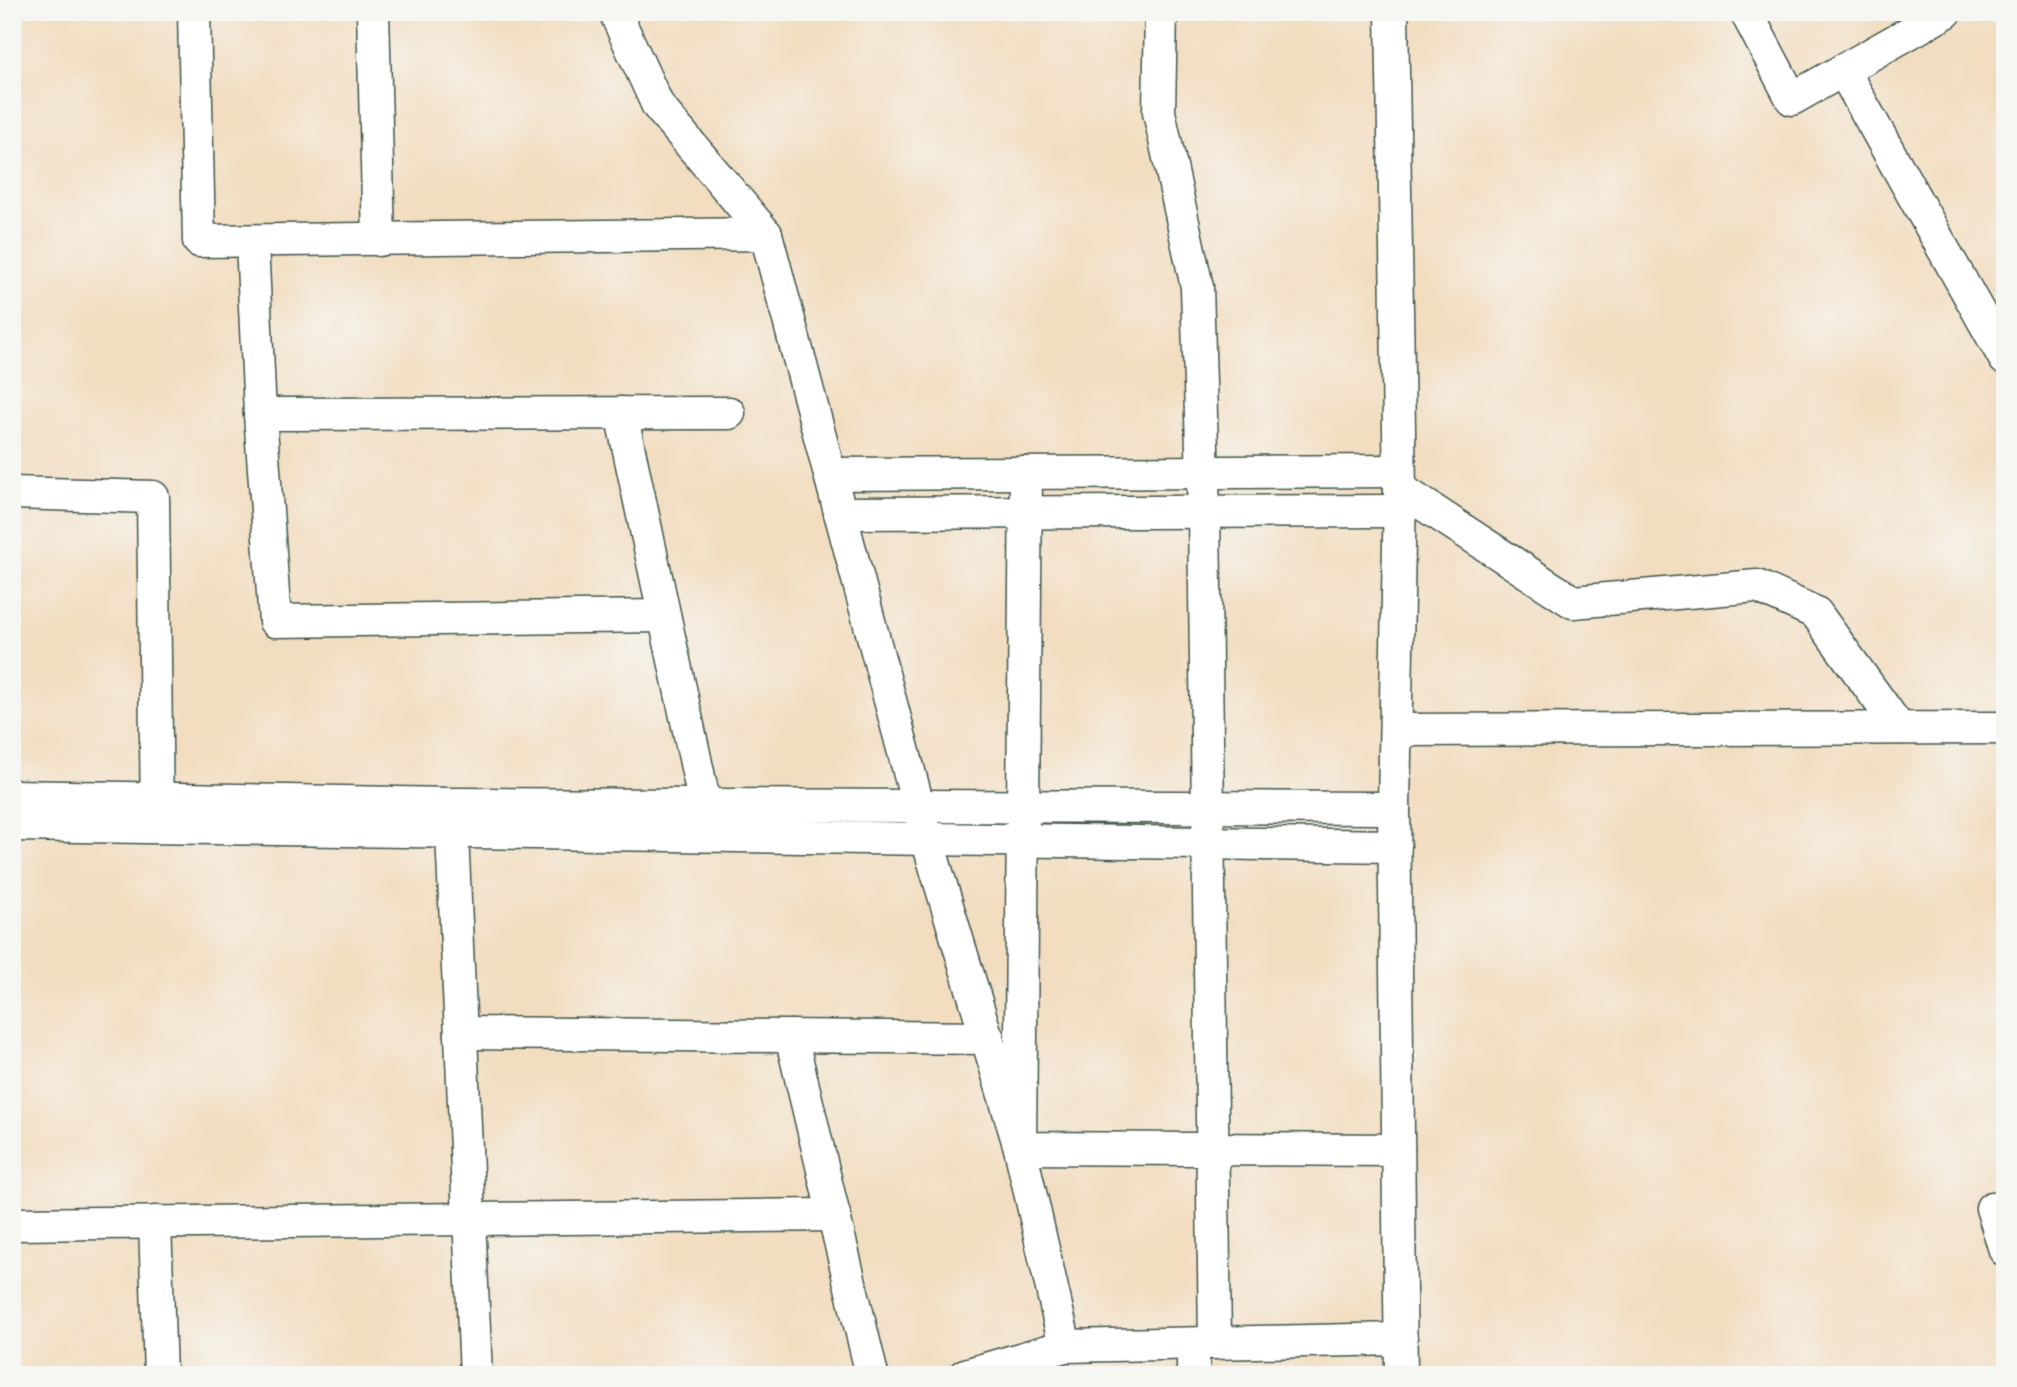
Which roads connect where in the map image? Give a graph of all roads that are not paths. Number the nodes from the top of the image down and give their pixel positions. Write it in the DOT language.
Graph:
graph roads {
  1 [pos="194,12"];
  2 [pos="373,12"];
  3 [pos="615,12"];
  4 [pos="1161,12"];
  5 [pos="1392,12"];
  6 [pos="1745,12"];
  7 [pos="1946,12"];
  8 [pos="1843,70"];
  9 [pos="766,234"];
  10 [pos="379,240"];
  11 [pos="252,242"];
  12 [pos="2005,359"];
  13 [pos="621,413"];
  14 [pos="729,413"];
  15 [pos="260,414"];
  16 [pos="1203,472"];
  17 [pos="1027,473"];
  18 [pos="830,474"];
  19 [pos="1399,490"];
  20 [pos="12,493"];
  21 [pos="1026,512"];
  22 [pos="1204,512"];
  23 [pos="840,513"];
  24 [pos="664,616"];
  25 [pos="1899,728"];
  26 [pos="2005,728"];
  27 [pos="1396,730"];
  28 [pos="12,796"];
  29 [pos="918,806"];
  30 [pos="1023,806"];
  31 [pos="1208,807"];
  32 [pos="1394,808"];
  33 [pos="157,813"];
  34 [pos="451,817"];
  35 [pos="706,820"];
  36 [pos="12,825"];
  37 [pos="927,839"];
  38 [pos="1023,840"];
  39 [pos="1209,843"];
  40 [pos="1395,846"];
  41 [pos="461,1033"];
  42 [pos="791,1036"];
  43 [pos="988,1038"];
  44 [pos="1020,1148"];
  45 [pos="1213,1149"];
  46 [pos="1398,1150"];
  47 [pos="1992,1208"];
  48 [pos="834,1215"];
  49 [pos="469,1218"];
  50 [pos="155,1222"];
  51 [pos="12,1224"];
  52 [pos="2005,1250"];
  53 [pos="1401,1339"];
  54 [pos="1204,1343"];
  55 [pos="1065,1346"];
  56 [pos="160,1375"];
  57 [pos="476,1375"];
  58 [pos="872,1375"];
  59 [pos="965,1375"];
  60 [pos="1193,1375"];
  61 [pos="1401,1375"];
  1 -- 11 [label="street"];
  2 -- 10 [label="street"];
  3 -- 9 [label="street"];
  4 -- 16 [label="street"];
  5 -- 19 [label="street"];
  6 -- 8 [label="street"];
  7 -- 8 [label="street"];
  8 -- 12 [label="street"];
  9 -- 10 [label="street"];
  9 -- 18 [label="street"];
  10 -- 11 [label="street"];
  11 -- 15 [label="street"];
  13 -- 14 [label="street"];
  13 -- 15 [label="street"];
  13 -- 24 [label="street"];
  15 -- 24 [label="street"];
  16 -- 17 [label="street"];
  16 -- 19 [label="street"];
  16 -- 22 [label="street"];
  17 -- 18 [label="street"];
  17 -- 21 [label="street"];
  18 -- 23 [label="street"];
  19 -- 22 [label="street"];
  19 -- 25 [label="street"];
  19 -- 27 [label="street"];
  20 -- 33 [label="street"];
  21 -- 22 [label="street"];
  21 -- 23 [label="street"];
  21 -- 30 [label="street"];
  22 -- 31 [label="street"];
  23 -- 29 [label="street"];
  24 -- 35 [label="street"];
  25 -- 26 [label="street"];
  25 -- 27 [label="street"];
  27 -- 32 [label="street"];
  28 -- 33 [label="street"];
  29 -- 30 [label="street"];
  29 -- 35 [label="street"];
  29 -- 37 [label="street"];
  30 -- 31 [label="street"];
  30 -- 38 [label="street"];
  31 -- 32 [label="street"];
  31 -- 39 [label="street"];
  32 -- 40 [label="street"];
  33 -- 34 [label="street"];
  33 -- 36 [label="street"];
  34 -- 35 [label="street"];
  34 -- 41 [label="street"];
  35 -- 37 [label="street"];
  37 -- 38 [label="street"];
  37 -- 43 [label="street"];
  38 -- 39 [label="street"];
  38 -- 44 [label="street"];
  39 -- 40 [label="street"];
  39 -- 45 [label="street"];
  40 -- 46 [label="street"];
  41 -- 42 [label="street"];
  41 -- 49 [label="street"];
  42 -- 43 [label="street"];
  42 -- 48 [label="street"];
  43 -- 44 [label="street"];
  44 -- 45 [label="street"];
  44 -- 55 [label="street"];
  45 -- 46 [label="street"];
  45 -- 54 [label="street"];
  46 -- 53 [label="street"];
  47 -- 52 [label="street"];
  48 -- 49 [label="street"];
  48 -- 58 [label="street"];
  49 -- 50 [label="street"];
  49 -- 57 [label="street"];
  50 -- 51 [label="street"];
  50 -- 56 [label="street"];
  53 -- 54 [label="street"];
  53 -- 61 [label="street"];
  54 -- 55 [label="street"];
  54 -- 60 [label="street"];
  55 -- 59 [label="street"];
}
